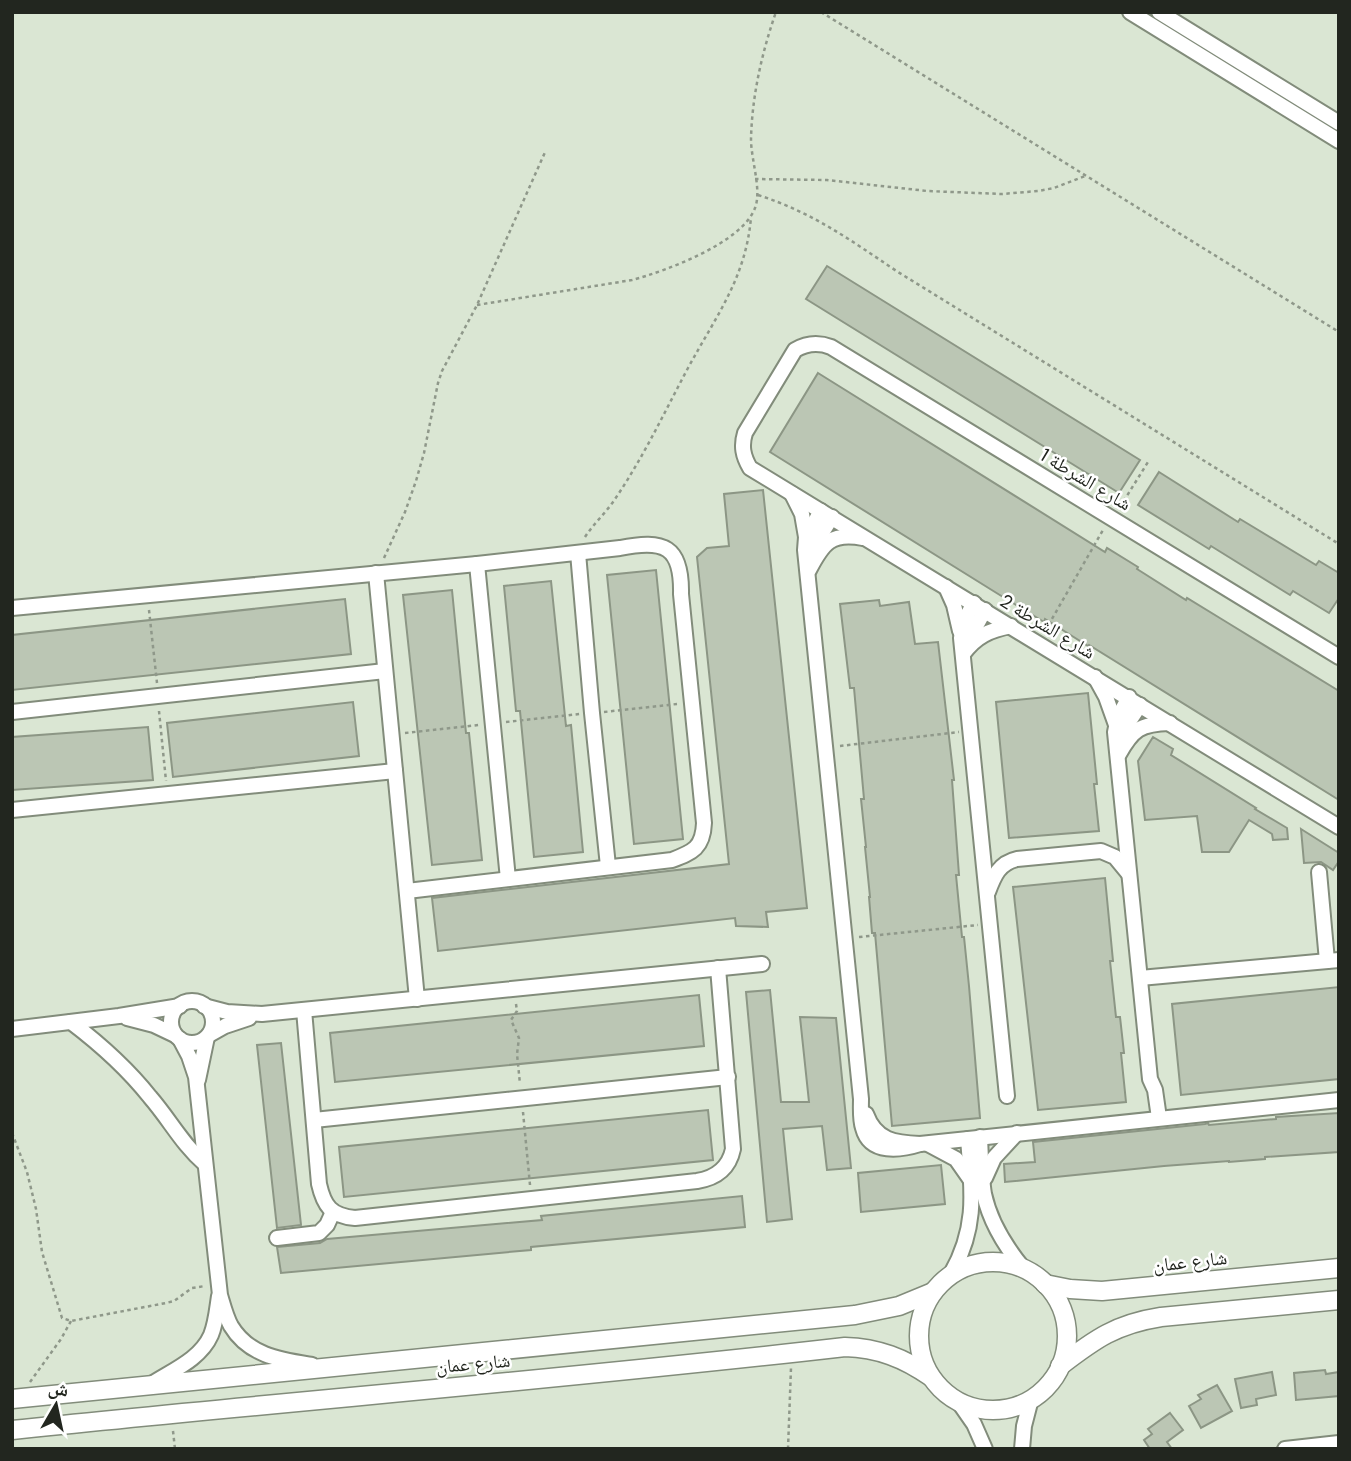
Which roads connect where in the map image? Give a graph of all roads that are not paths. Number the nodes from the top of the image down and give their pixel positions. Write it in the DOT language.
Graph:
graph roads {
  1 [pos="1130,12"];
  2 [pos="1159,12"];
  3 [pos="1339,123"];
  4 [pos="1339,141"];
  5 [pos="810,344"];
  6 [pos="792,493"];
  7 [pos="826,514"];
  8 [pos="806,537"];
  9 [pos="868,539"];
  10 [pos="578,553"];
  11 [pos="477,564"];
  12 [pos="808,564"];
  13 [pos="376,573"];
  14 [pos="946,586"];
  15 [pos="979,606"];
  16 [pos="12,608"];
  17 [pos="1010,625"];
  18 [pos="961,636"];
  19 [pos="963,654"];
  20 [pos="1339,657"];
  21 [pos="385,671"];
  22 [pos="1094,676"];
  23 [pos="1135,701"];
  24 [pos="12,712"];
  25 [pos="1170,723"];
  26 [pos="1115,725"];
  27 [pos="1118,749"];
  28 [pos="395,771"];
  29 [pos="12,810"];
  30 [pos="1338,824"];
  31 [pos="608,866"];
  32 [pos="1319,872"];
  33 [pos="1129,874"];
  34 [pos="508,879"];
  35 [pos="407,891"];
  36 [pos="988,893"];
  37 [pos="1333,960"];
  38 [pos="762,964"];
  39 [pos="718,968"];
  40 [pos="1140,978"];
  41 [pos="417,999"];
  42 [pos="180,1006"];
  43 [pos="204,1006"];
  44 [pos="304,1010"];
  45 [pos="262,1014"];
  46 [pos="119,1016"];
  47 [pos="71,1022"];
  48 [pos="12,1029"];
  49 [pos="208,1036"];
  50 [pos="177,1037"];
  51 [pos="728,1077"];
  52 [pos="197,1088"];
  53 [pos="1007,1096"];
  54 [pos="1339,1100"];
  55 [pos="1154,1119"];
  56 [pos="314,1120"];
  57 [pos="1017,1133"];
  58 [pos="974,1138"];
  59 [pos="924,1143"];
  60 [pos="205,1164"];
  61 [pos="977,1182"];
  62 [pos="333,1212"];
  63 [pos="277,1238"];
  64 [pos="1023,1268"];
  65 [pos="1339,1268"];
  66 [pos="951,1274"];
  67 [pos="1045,1284"];
  68 [pos="219,1289"];
  69 [pos="933,1292"];
  70 [pos="1339,1300"];
  71 [pos="1060,1366"];
  72 [pos="323,1367"];
  73 [pos="931,1377"];
  74 [pos="149,1385"];
  75 [pos="15,1399"];
  76 [pos="1031,1399"];
  77 [pos="958,1401"];
  78 [pos="12,1430"];
  79 [pos="1339,1443"];
  80 [pos="1312,1447"];
  81 [pos="985,1449"];
  82 [pos="1022,1449"];
  83 [pos="1285,1449"];
  1 -- 4 [label="street"];
  2 -- 3 [label="street"];
  5 -- 6 [label="street, شارع الشرطة 2"];
  5 -- 20 [label="street, شارع الشرطة 1"];
  6 -- 7 [label="street, شارع الشرطة 2"];
  6 -- 8 [label="street"];
  7 -- 8 [label="street"];
  7 -- 9 [label="street, شارع الشرطة 2"];
  7 -- 12 [label="street"];
  8 -- 12 [label="street"];
  9 -- 12 [label="street"];
  9 -- 14 [label="street, شارع الشرطة 2"];
  10 -- 11 [label="street"];
  10 -- 31 [label="street"];
  10 -- 31 [label="street"];
  11 -- 13 [label="street"];
  11 -- 34 [label="street"];
  12 -- 59 [label="street"];
  13 -- 16 [label="street"];
  13 -- 21 [label="street"];
  14 -- 15 [label="street, شارع الشرطة 2"];
  14 -- 18 [label="street"];
  15 -- 17 [label="street, شارع الشرطة 2"];
  15 -- 18 [label="street"];
  15 -- 19 [label="street"];
  17 -- 19 [label="street"];
  17 -- 22 [label="street, شارع الشرطة 2"];
  18 -- 19 [label="street"];
  19 -- 36 [label="street"];
  21 -- 24 [label="street"];
  21 -- 28 [label="street"];
  22 -- 23 [label="street, شارع الشرطة 2"];
  22 -- 26 [label="street"];
  23 -- 25 [label="street, شارع الشرطة 2"];
  23 -- 26 [label="street"];
  23 -- 27 [label="street"];
  25 -- 27 [label="street"];
  25 -- 30 [label="street, شارع الشرطة 2"];
  26 -- 27 [label="street"];
  27 -- 33 [label="street"];
  28 -- 29 [label="street"];
  28 -- 35 [label="street"];
  31 -- 34 [label="street"];
  32 -- 37 [label="street"];
  33 -- 36 [label="street"];
  33 -- 40 [label="street"];
  34 -- 35 [label="street"];
  35 -- 41 [label="street"];
  36 -- 53 [label="street"];
  37 -- 40 [label="street"];
  38 -- 39 [label="street"];
  39 -- 41 [label="street"];
  39 -- 51 [label="street"];
  40 -- 55 [label="street"];
  41 -- 44 [label="street"];
  42 -- 43 [label="street"];
  42 -- 46 [label="street"];
  42 -- 50 [label="street"];
  43 -- 45 [label="street"];
  43 -- 49 [label="street"];
  44 -- 45 [label="street"];
  44 -- 56 [label="street"];
  45 -- 49 [label="street"];
  46 -- 47 [label="street"];
  46 -- 50 [label="street"];
  47 -- 48 [label="street"];
  47 -- 60 [label="street"];
  49 -- 50 [label="street"];
  49 -- 52 [label="street"];
  50 -- 52 [label="street"];
  51 -- 56 [label="street"];
  51 -- 62 [label="street"];
  52 -- 60 [label="street"];
  54 -- 55 [label="street"];
  55 -- 57 [label="street"];
  56 -- 62 [label="street"];
  57 -- 58 [label="street"];
  57 -- 61 [label="street"];
  58 -- 59 [label="street"];
  58 -- 61 [label="street"];
  59 -- 61 [label="street"];
  60 -- 68 [label="street"];
  61 -- 64 [label="street"];
  61 -- 66 [label="street"];
  62 -- 63 [label="street"];
  64 -- 66 [label="main road"];
  64 -- 67 [label="main road"];
  65 -- 67 [label="main road, شارع عمان"];
  66 -- 69 [label="main road"];
  67 -- 71 [label="main road"];
  68 -- 72 [label="street"];
  68 -- 74 [label="street"];
  69 -- 72 [label="main road, شارع عمان"];
  69 -- 73 [label="main road"];
  70 -- 71 [label="main road"];
  71 -- 76 [label="main road"];
  72 -- 74 [label="main road, شارع عمان"];
  73 -- 77 [label="main road"];
  73 -- 78 [label="main road, شارع عمان"];
  74 -- 75 [label="main road, شارع عمان"];
  76 -- 77 [label="main road"];
  76 -- 82 [label="street"];
  77 -- 81 [label="street"];
  79 -- 80 [label="street"];
  80 -- 83 [label="street"];
}
